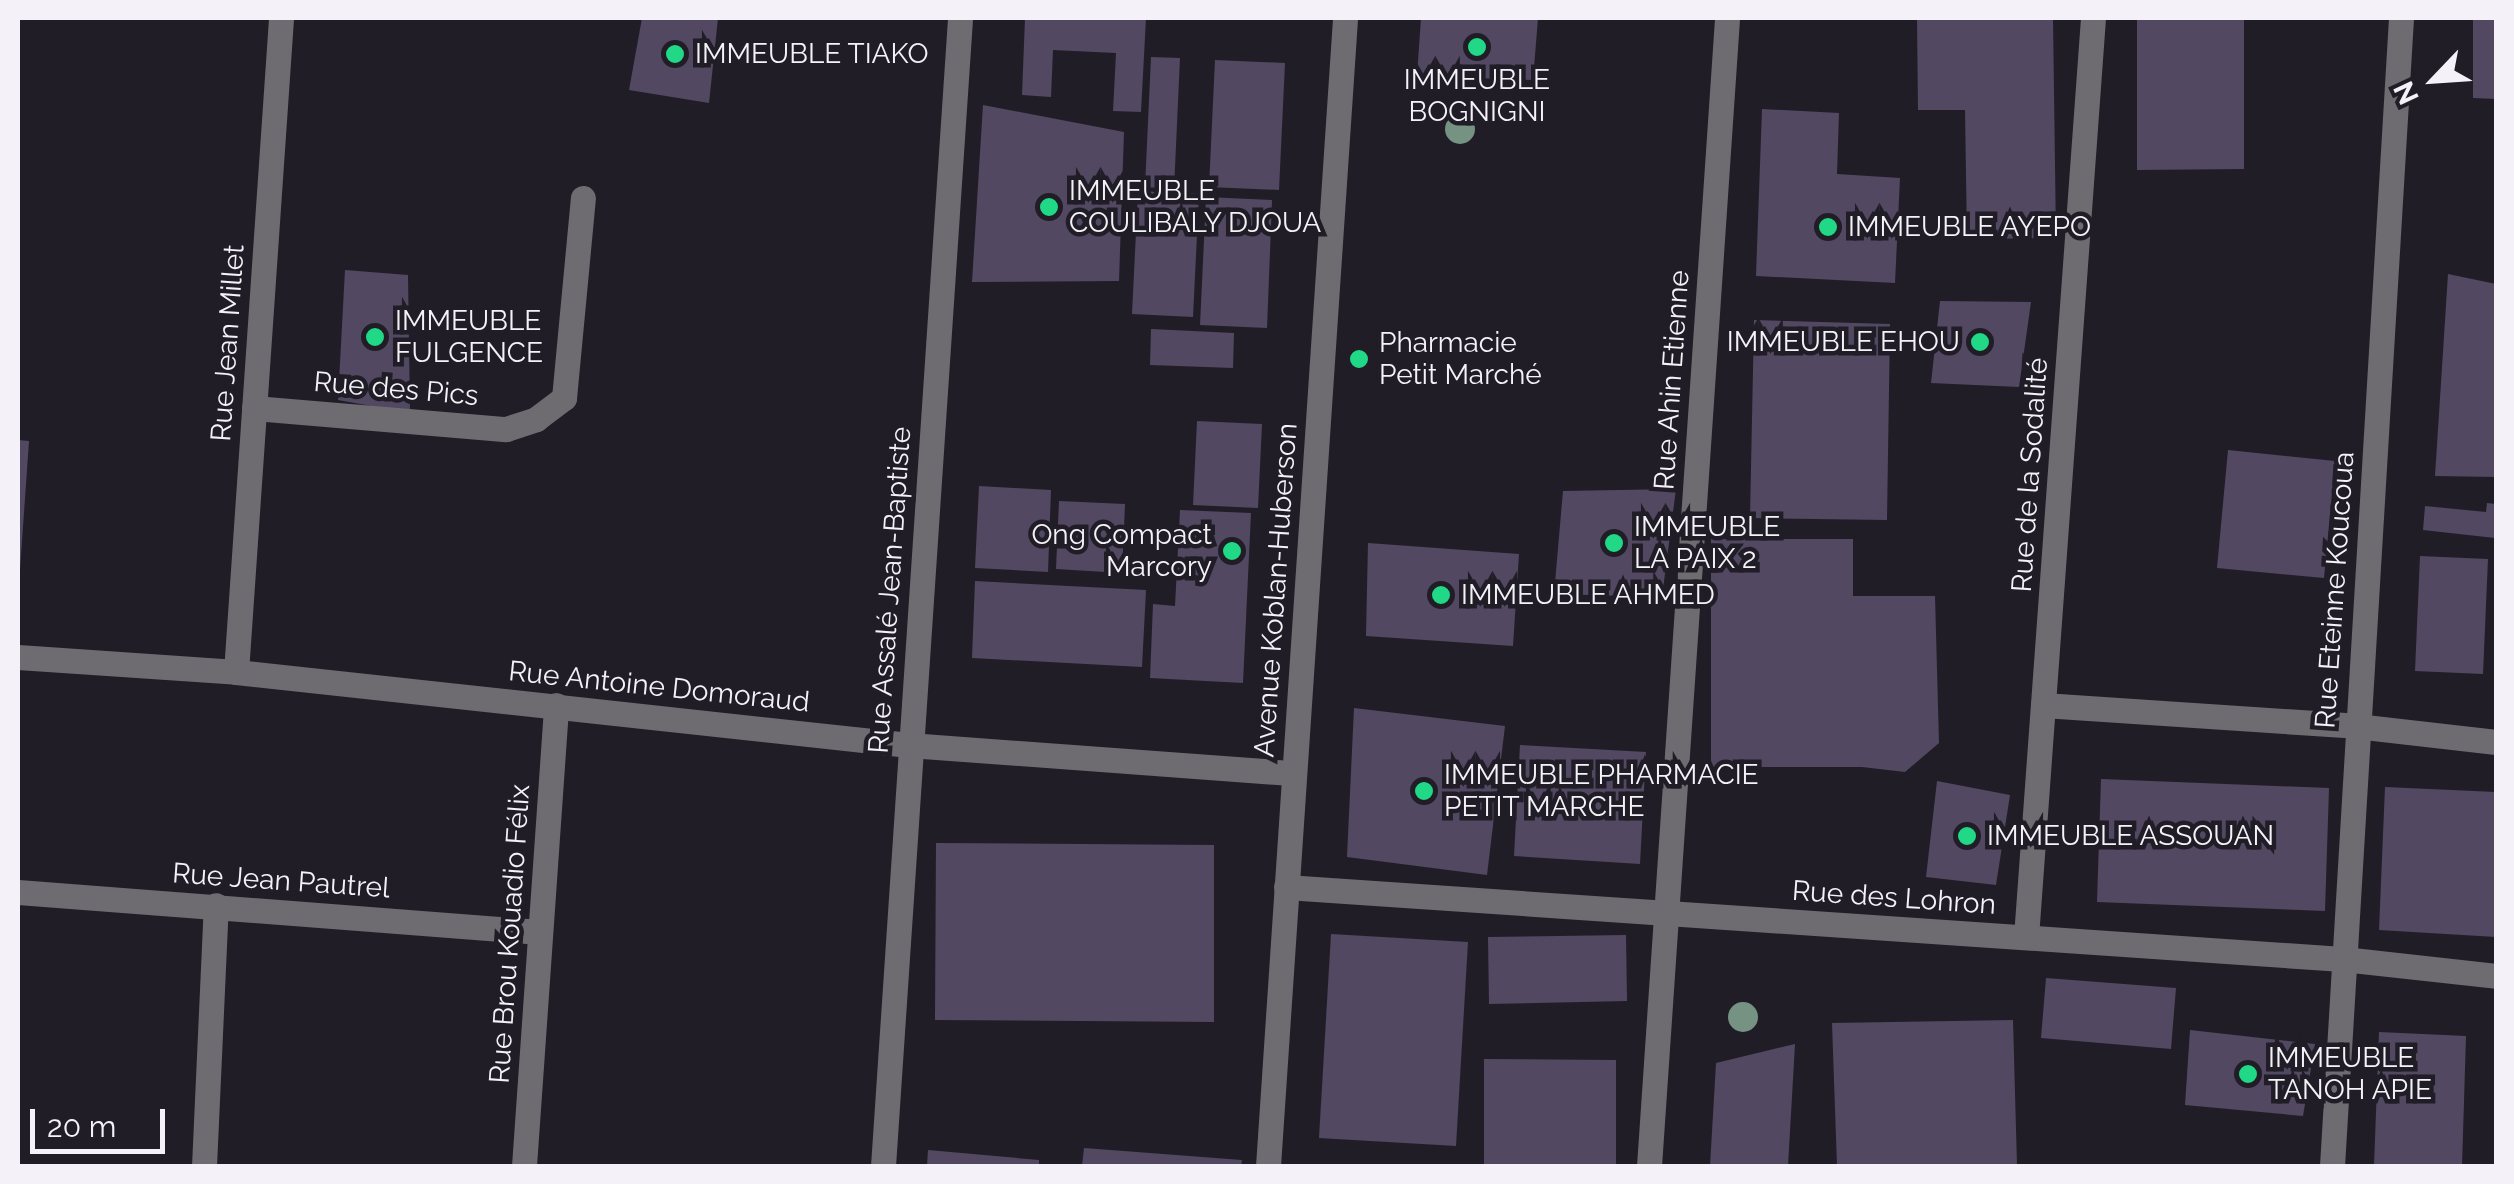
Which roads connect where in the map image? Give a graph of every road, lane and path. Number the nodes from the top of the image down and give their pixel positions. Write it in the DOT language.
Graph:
graph roads {
  1 [pos="282,18"];
  2 [pos="960,18"];
  3 [pos="1345,18"];
  4 [pos="1727,18"];
  5 [pos="2093,18"];
  6 [pos="2401,18"];
  7 [pos="583,198"];
  8 [pos="254,408"];
  9 [pos="18,657"];
  10 [pos="236,672"];
  11 [pos="2043,704"];
  12 [pos="556,705"];
  13 [pos="2356,726"];
  14 [pos="2496,742"];
  15 [pos="909,745"];
  16 [pos="1294,774"];
  17 [pos="1286,886"];
  18 [pos="18,892"];
  19 [pos="216,905"];
  20 [pos="1665,912"];
  21 [pos="539,932"];
  22 [pos="2026,937"];
  23 [pos="2342,959"];
  24 [pos="2496,976"];
  25 [pos="204,1166"];
  26 [pos="524,1166"];
  27 [pos="883,1166"];
  28 [pos="1268,1166"];
  29 [pos="1649,1166"];
  30 [pos="2332,1166"];
  1 -- 8 [label="street, Rue Jean Millet"];
  2 -- 15 [label="street, Rue Assalé Jean-Baptiste"];
  3 -- 16 [label="street, Avenue Koblan-Huberson"];
  4 -- 20 [label="street, Rue Ahin Etienne"];
  5 -- 11 [label="street, Rue de la Sodalité"];
  6 -- 13 [label="street, Rue Eteinne Koucoua"];
  7 -- 8 [label="street, Rue des Pics"];
  8 -- 10 [label="street, Rue Jean Millet"];
  9 -- 10 [label="street, Rue Antoine Domoraud"];
  10 -- 12 [label="street, Rue Antoine Domoraud"];
  11 -- 13 [label="street"];
  11 -- 22 [label="street, Rue de la Sodalité"];
  12 -- 15 [label="street, Rue Antoine Domoraud"];
  12 -- 21 [label="street, Rue Brou Kouadio Félix"];
  13 -- 14 [label="street"];
  13 -- 23 [label="street, Rue Eteinne Koucoua"];
  15 -- 16 [label="street, Rue Antoine Domoraud"];
  15 -- 27 [label="street, Rue Assalé Jean-Baptiste"];
  16 -- 17 [label="street, Avenue Koblan-Huberson"];
  17 -- 20 [label="street, Rue des Lohron"];
  17 -- 28 [label="street, Avenue Koblan-Huberson"];
  18 -- 19 [label="street, Rue Jean Pautrel"];
  19 -- 21 [label="street, Rue Jean Pautrel"];
  19 -- 25 [label="street"];
  20 -- 22 [label="street, Rue des Lohron"];
  20 -- 29 [label="street, Rue Ahin Etienne"];
  21 -- 26 [label="street, Rue Brou Kouadio Félix"];
  22 -- 23 [label="street, Rue des Lohron"];
  23 -- 24 [label="street, Rue des Lohron"];
  23 -- 30 [label="street, Rue Eteinne Koucoua"];
}
